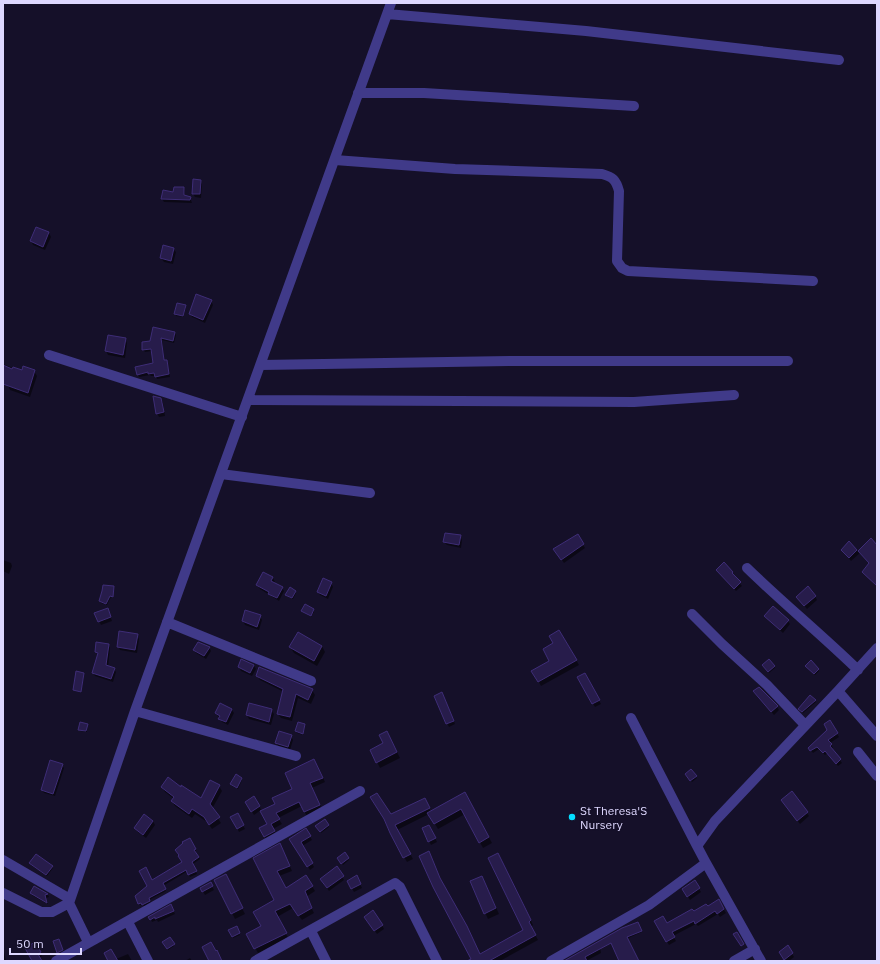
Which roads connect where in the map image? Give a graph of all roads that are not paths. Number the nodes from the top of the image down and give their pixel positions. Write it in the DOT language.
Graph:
graph roads {
  1 [pos="391,3"];
  2 [pos="387,14"];
  3 [pos="839,60"];
  4 [pos="358,93"];
  5 [pos="634,106"];
  6 [pos="335,160"];
  7 [pos="813,281"];
  8 [pos="49,355"];
  9 [pos="788,361"];
  10 [pos="261,365"];
  11 [pos="734,396"];
  12 [pos="248,400"];
  13 [pos="242,417"];
  14 [pos="221,474"];
  15 [pos="370,493"];
  16 [pos="747,568"];
  17 [pos="692,614"];
  18 [pos="167,622"];
  19 [pos="877,648"];
  20 [pos="858,670"];
  21 [pos="312,681"];
  22 [pos="838,692"];
  23 [pos="135,711"];
  24 [pos="631,718"];
  25 [pos="805,725"];
  26 [pos="877,736"];
  27 [pos="858,752"];
  28 [pos="296,756"];
  29 [pos="877,776"];
  30 [pos="360,791"];
  31 [pos="697,846"];
  32 [pos="3,860"];
  33 [pos="706,863"];
  34 [pos="3,893"];
  35 [pos="69,901"];
  36 [pos="128,922"];
  37 [pos="311,931"];
  38 [pos="88,942"];
  39 [pos="754,949"];
  40 [pos="56,961"];
  41 [pos="148,961"];
  42 [pos="255,961"];
  43 [pos="326,961"];
  44 [pos="437,961"];
  45 [pos="551,961"];
  46 [pos="734,961"];
  47 [pos="761,961"];
  1 -- 2 [label="street"];
  2 -- 3 [label="street"];
  2 -- 4 [label="street"];
  4 -- 5 [label="street"];
  4 -- 6 [label="street"];
  6 -- 7 [label="street"];
  6 -- 10 [label="street"];
  8 -- 13 [label="street"];
  9 -- 10 [label="street"];
  10 -- 12 [label="street"];
  11 -- 12 [label="street"];
  12 -- 13 [label="street"];
  13 -- 14 [label="street"];
  14 -- 15 [label="street"];
  14 -- 18 [label="street"];
  16 -- 20 [label="street"];
  17 -- 25 [label="street"];
  18 -- 21 [label="street"];
  18 -- 23 [label="street"];
  19 -- 20 [label="street"];
  20 -- 22 [label="street"];
  22 -- 25 [label="street"];
  22 -- 26 [label="street"];
  23 -- 28 [label="street"];
  23 -- 35 [label="street"];
  24 -- 31 [label="street"];
  25 -- 31 [label="street"];
  27 -- 29 [label="street"];
  30 -- 36 [label="street"];
  31 -- 33 [label="street"];
  32 -- 35 [label="street"];
  33 -- 39 [label="street"];
  33 -- 45 [label="street"];
  34 -- 35 [label="street"];
  35 -- 38 [label="street"];
  36 -- 38 [label="street"];
  36 -- 41 [label="street"];
  37 -- 42 [label="street"];
  37 -- 43 [label="street"];
  37 -- 44 [label="street"];
  38 -- 40 [label="street"];
  39 -- 46 [label="street"];
  39 -- 47 [label="street"];
}
